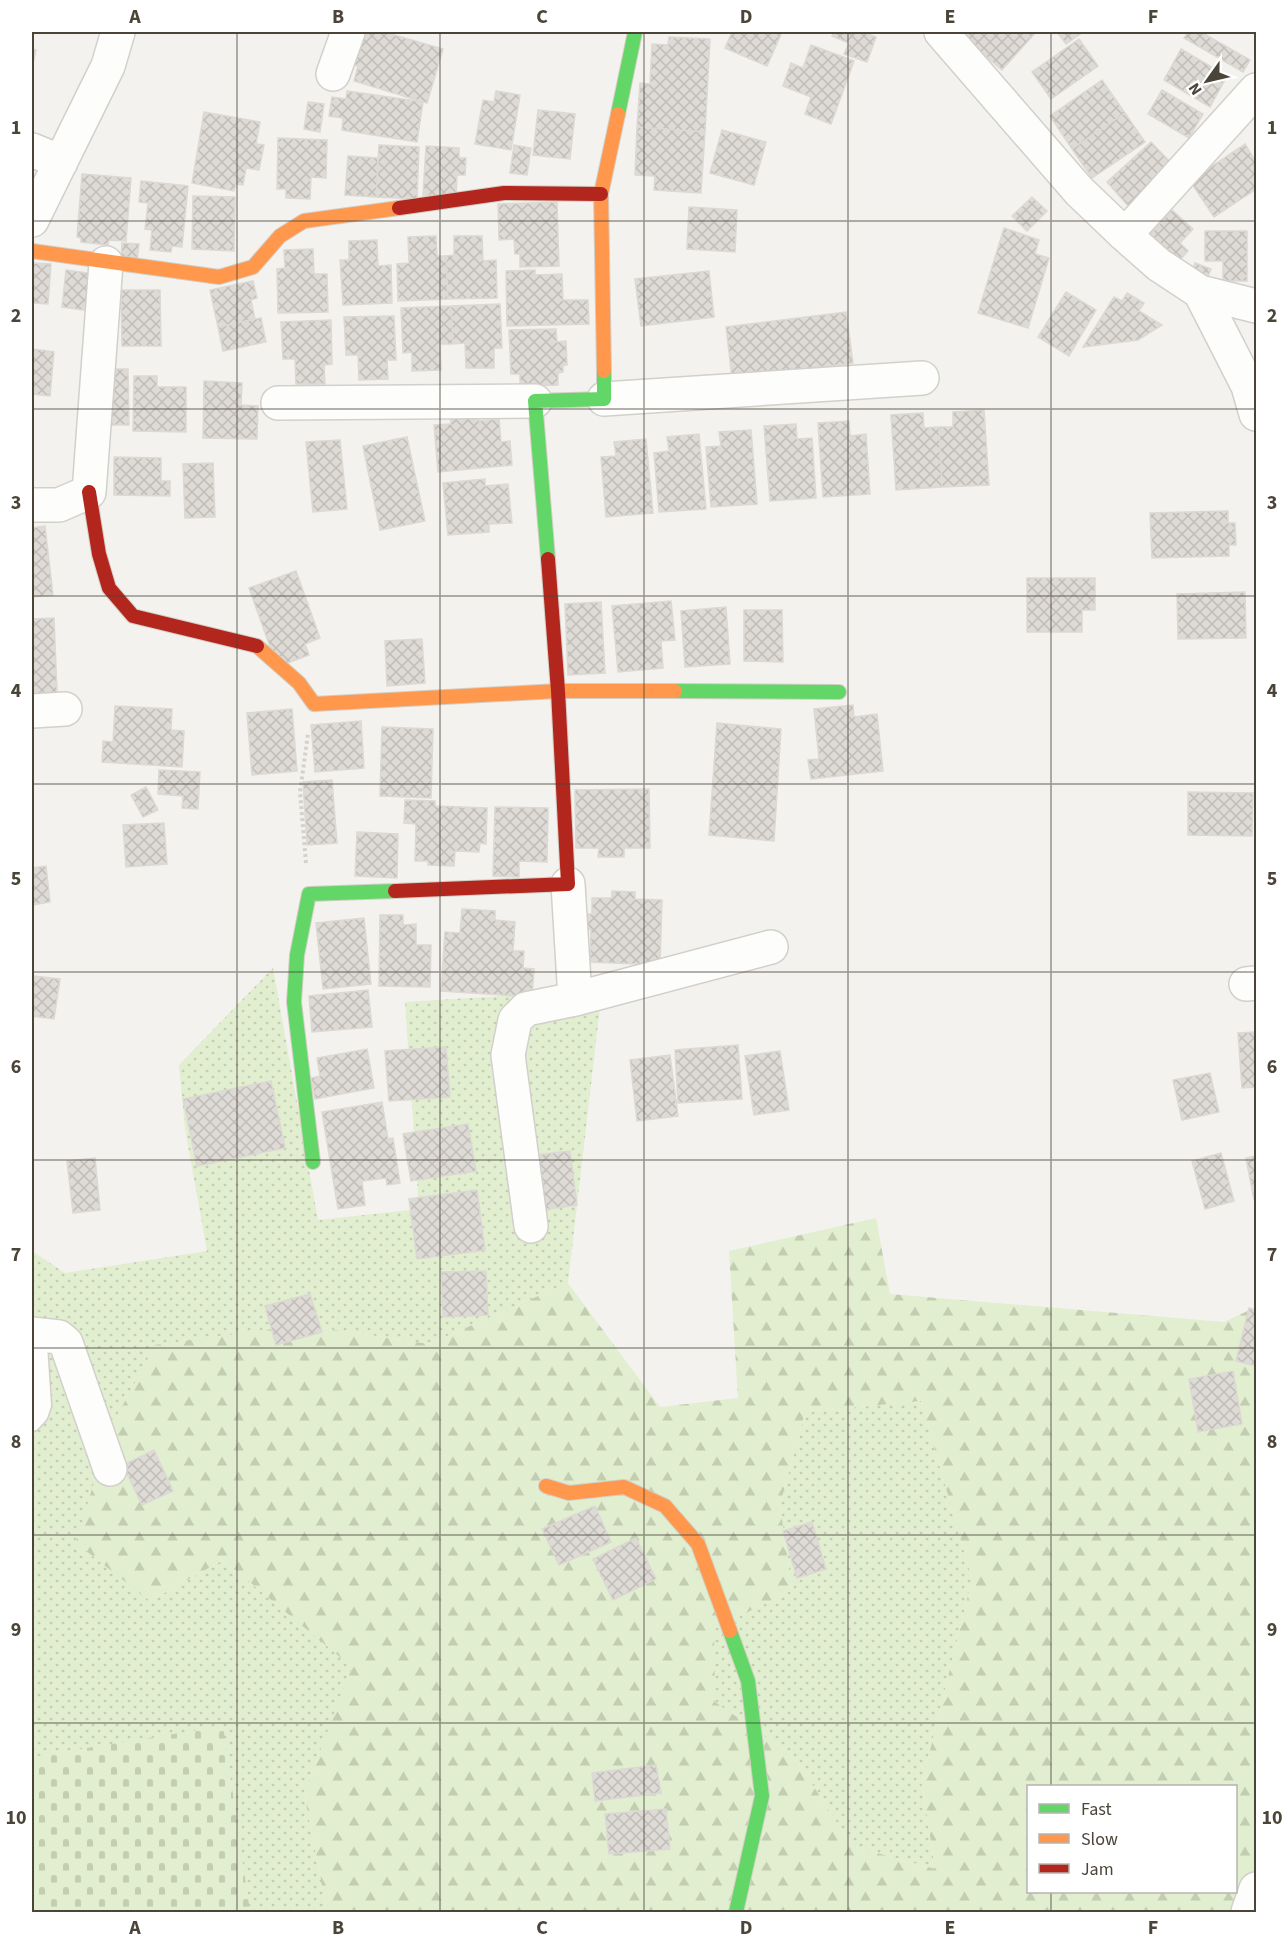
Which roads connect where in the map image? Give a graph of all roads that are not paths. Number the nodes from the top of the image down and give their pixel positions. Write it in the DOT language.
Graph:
graph roads {
  1 [pos="118,32"];
  2 [pos="348,32"];
  3 [pos="635,32"];
  4 [pos="941,32"];
  5 [pos="333,74"];
  6 [pos="1257,90"];
  7 [pos="32,150"];
  8 [pos="62,162"];
  9 [pos="601,194"];
  10 [pos="32,220"];
  11 [pos="1125,235"];
  12 [pos="32,252"];
  13 [pos="106,263"];
  14 [pos="1200,292"];
  15 [pos="1257,306"];
  16 [pos="922,378"];
  17 [pos="604,399"];
  18 [pos="535,401"];
  19 [pos="278,404"];
  20 [pos="1257,414"];
  21 [pos="89,492"];
  22 [pos="32,505"];
  23 [pos="558,691"];
  24 [pos="839,692"];
  25 [pos="65,710"];
  26 [pos="32,711"];
  27 [pos="568,884"];
  28 [pos="771,947"];
  29 [pos="575,999"];
  30 [pos="313,1162"];
  31 [pos="531,1226"];
  32 [pos="32,1335"];
  33 [pos="32,1422"];
  34 [pos="110,1469"];
  35 [pos="546,1486"];
  36 [pos="1257,1888"];
  37 [pos="736,1912"];
  38 [pos="1248,1912"];
  1 -- 8 [label="street"];
  2 -- 5 [label="street"];
  3 -- 9 [label="street"];
  4 -- 11 [label="street"];
  6 -- 11 [label="street"];
  7 -- 8 [label="street"];
  8 -- 10 [label="street"];
  9 -- 13 [label="street"];
  9 -- 17 [label="street"];
  11 -- 14 [label="street"];
  12 -- 13 [label="street"];
  13 -- 21 [label="street"];
  14 -- 15 [label="street"];
  14 -- 20 [label="street"];
  16 -- 17 [label="street"];
  17 -- 18 [label="street"];
  18 -- 19 [label="street"];
  18 -- 23 [label="street"];
  21 -- 22 [label="street"];
  21 -- 23 [label="street"];
  23 -- 24 [label="street"];
  23 -- 27 [label="street"];
  25 -- 26 [label="street"];
  27 -- 29 [label="street"];
  27 -- 30 [label="street"];
  28 -- 29 [label="street"];
  29 -- 31 [label="street"];
  32 -- 33 [label="lane"];
  32 -- 34 [label="street"];
  35 -- 37 [label="street"];
  36 -- 38 [label="street"];
}
